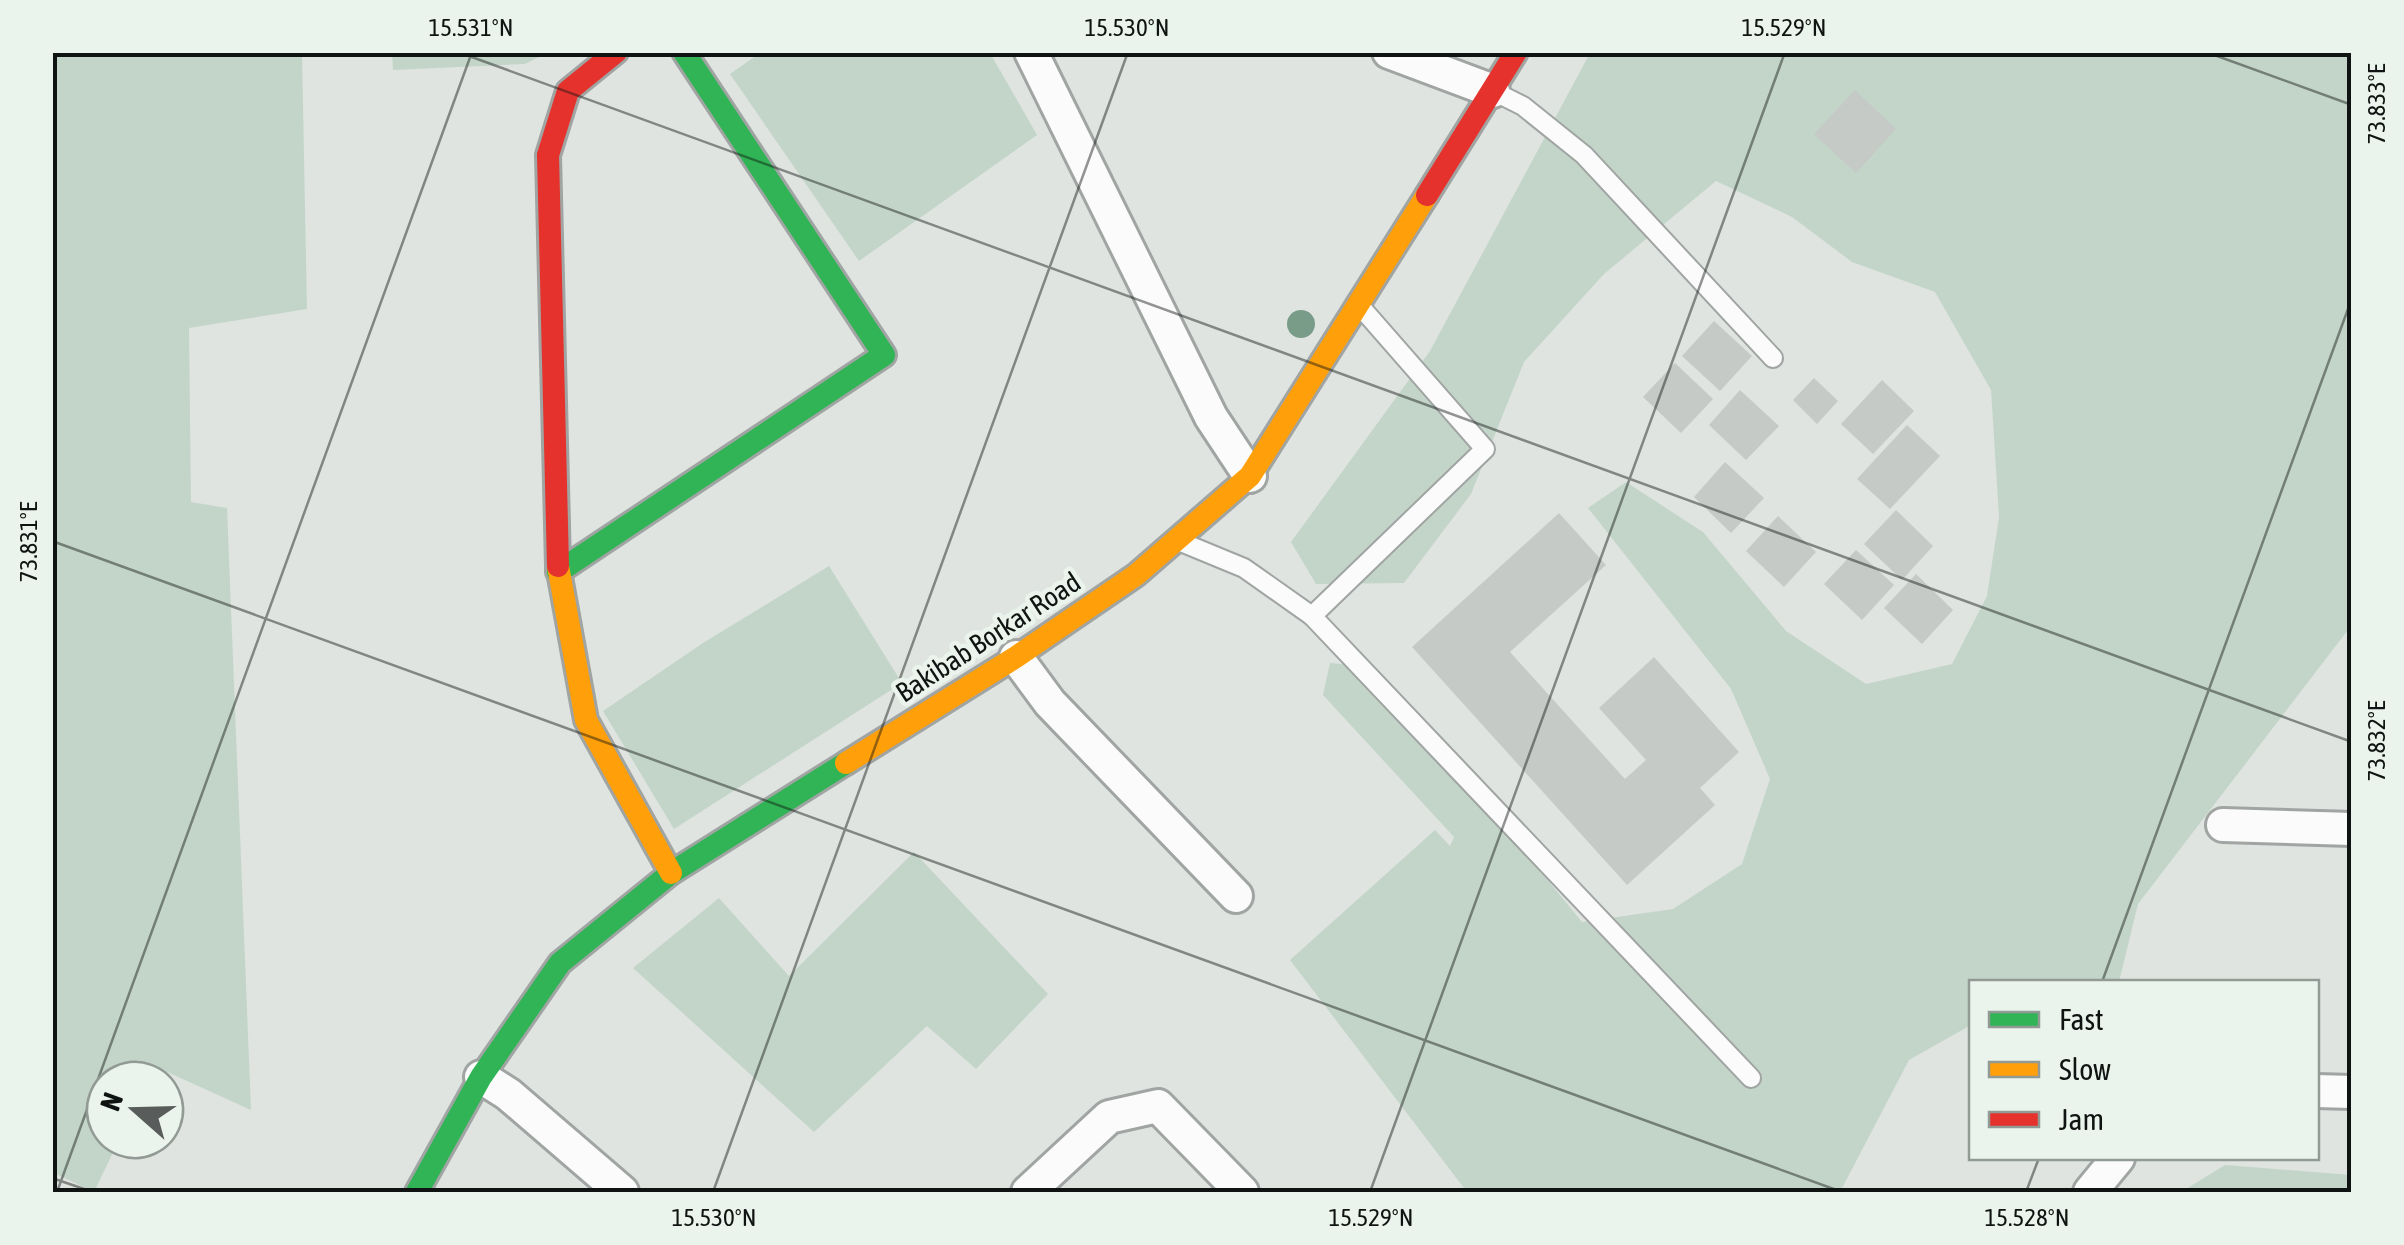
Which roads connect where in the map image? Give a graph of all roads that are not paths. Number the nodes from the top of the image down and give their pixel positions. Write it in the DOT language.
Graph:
graph roads {
  1 [pos="616,52"];
  2 [pos="684,52"];
  3 [pos="1031,52"];
  4 [pos="1389,52"];
  5 [pos="1516,52"];
  6 [pos="1493,91"];
  7 [pos="1359,305"];
  8 [pos="1773,358"];
  9 [pos="1250,476"];
  10 [pos="1176,540"];
  11 [pos="558,572"];
  12 [pos="1312,616"];
  13 [pos="1016,657"];
  14 [pos="2223,825"];
  15 [pos="2352,829"];
  16 [pos="671,874"];
  17 [pos="1236,896"];
  18 [pos="481,1076"];
  19 [pos="1751,1078"];
  20 [pos="2319,1091"];
  21 [pos="2352,1092"];
  22 [pos="2116,1160"];
  23 [pos="418,1192"];
  24 [pos="622,1192"];
  25 [pos="1028,1192"];
  26 [pos="1242,1192"];
  27 [pos="2090,1192"];
  1 -- 11 [label="street"];
  2 -- 11 [label="street"];
  3 -- 9 [label="street"];
  4 -- 6 [label="street"];
  5 -- 6 [label="street, Bakibab Borkar Road"];
  6 -- 7 [label="street, Bakibab Borkar Road"];
  6 -- 8 [label="lane"];
  7 -- 9 [label="street, Bakibab Borkar Road"];
  7 -- 12 [label="lane"];
  9 -- 10 [label="street, Bakibab Borkar Road"];
  10 -- 12 [label="lane"];
  10 -- 13 [label="street, Bakibab Borkar Road"];
  11 -- 16 [label="street"];
  12 -- 19 [label="lane"];
  13 -- 16 [label="street, Bakibab Borkar Road"];
  13 -- 17 [label="street"];
  14 -- 15 [label="street"];
  16 -- 18 [label="street, Bakibab Borkar Road"];
  18 -- 23 [label="street, Bakibab Borkar Road"];
  18 -- 24 [label="street"];
  20 -- 21 [label="street"];
  22 -- 27 [label="street"];
  25 -- 26 [label="street"];
}
